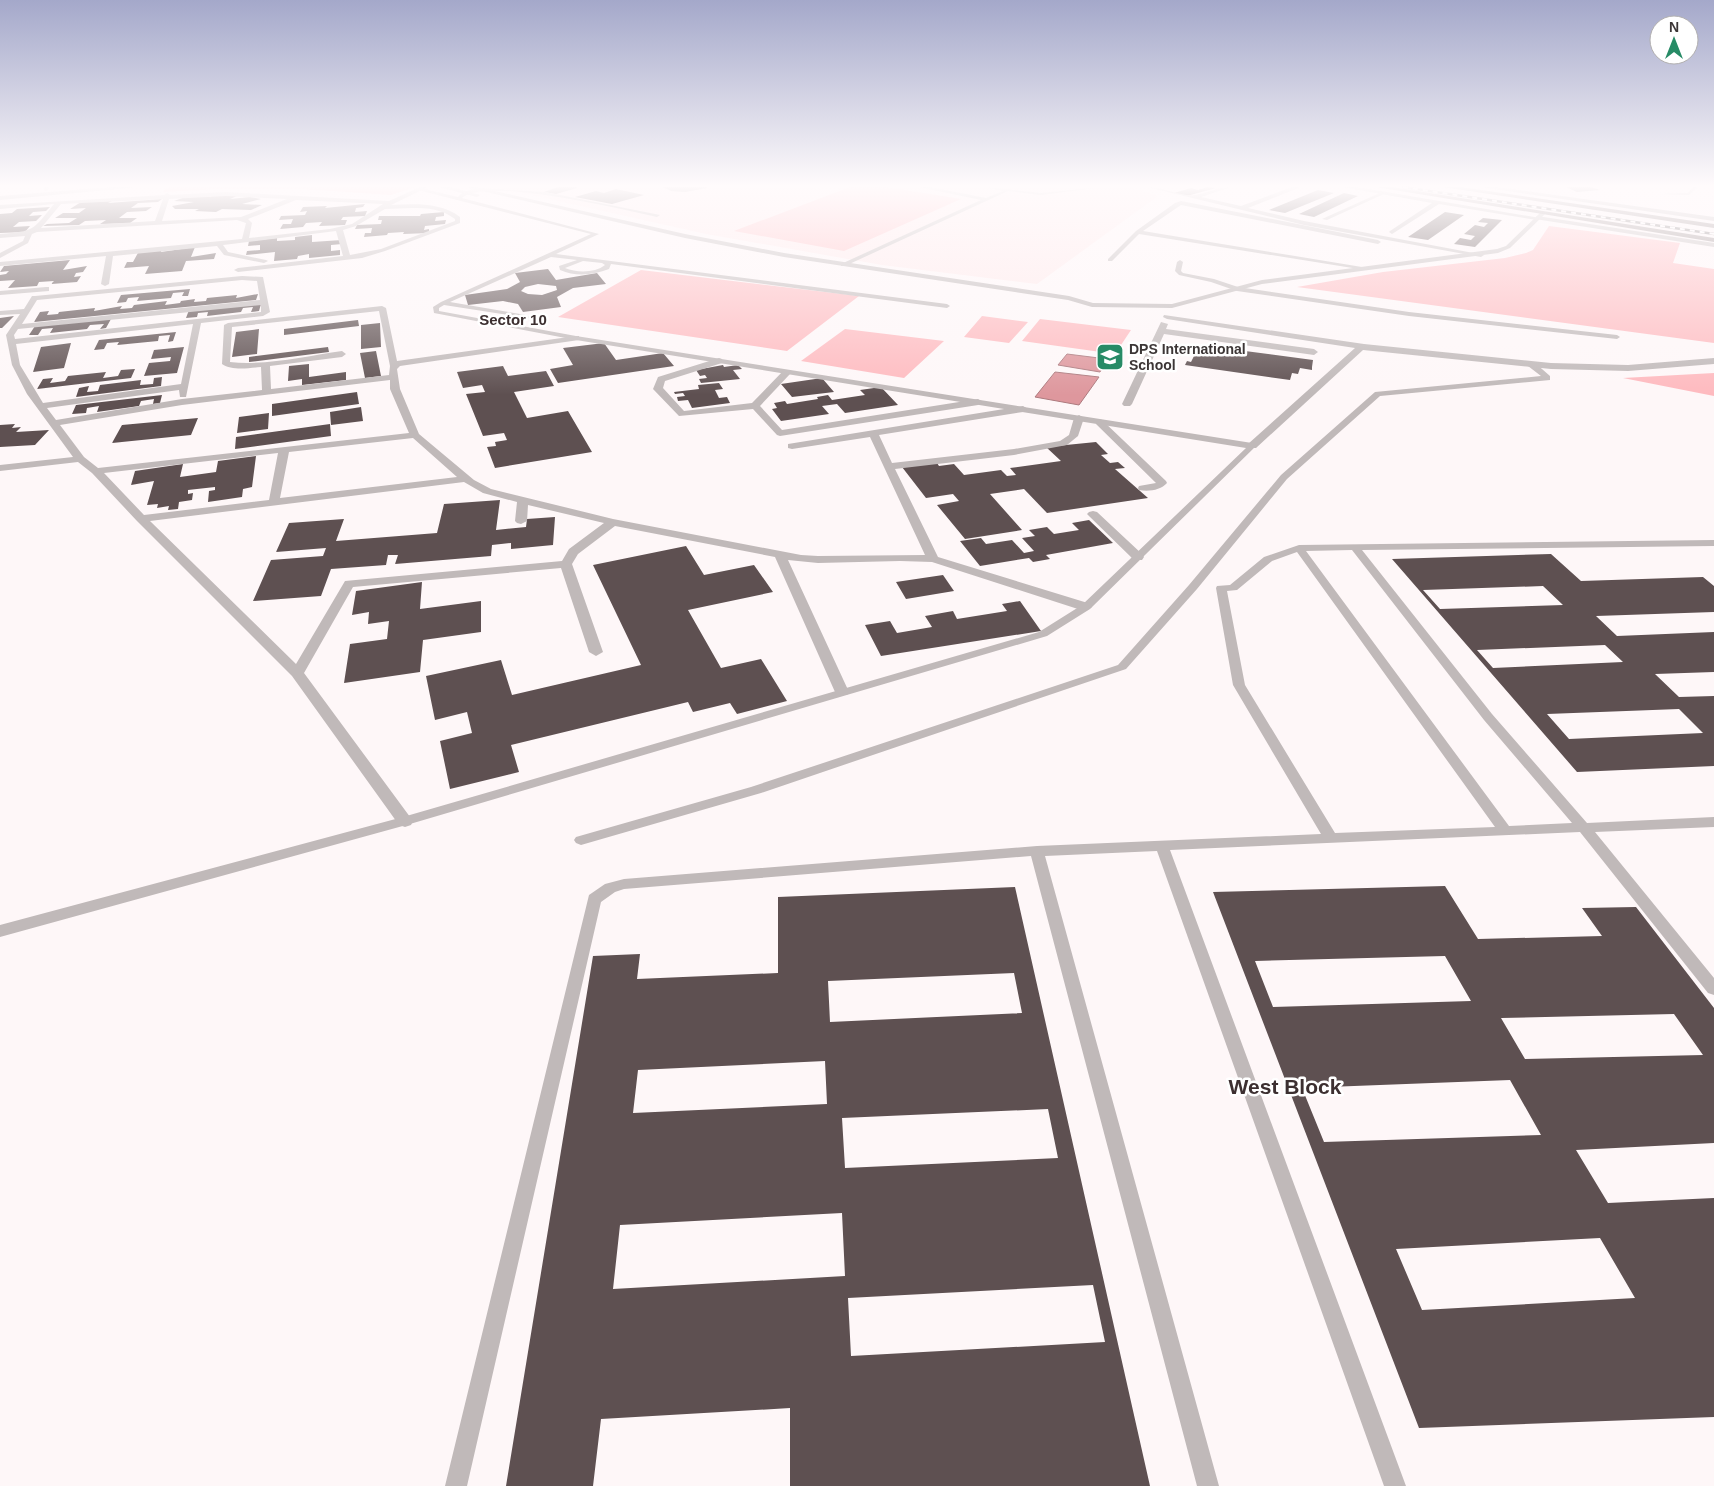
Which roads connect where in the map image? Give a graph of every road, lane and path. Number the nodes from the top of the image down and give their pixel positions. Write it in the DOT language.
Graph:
graph roads {
  1 [pos="84,256"];
  2 [pos="110,256"];
  3 [pos="238,256"];
  4 [pos="354,256"];
  5 [pos="546,256"];
  6 [pos="566,256"];
  7 [pos="792,256"];
  8 [pos="864,256"];
  9 [pos="1114,256"];
  10 [pos="1292,256"];
  11 [pos="1469,256"];
  12 [pos="347,258"];
  13 [pos="590,260"];
  14 [pos="1110,260"];
  15 [pos="604,262"];
  16 [pos="1180,262"];
  17 [pos="0,264"];
  18 [pos="294,264"];
  19 [pos="843,266"];
  20 [pos="1365,268"];
  21 [pos="234,270"];
  22 [pos="224,271"];
  23 [pos="106,284"];
  24 [pos="1237,288"];
  25 [pos="0,293"];
  26 [pos="265,302"];
  27 [pos="1041,302"];
  28 [pos="443,303"];
  29 [pos="1092,305"];
  30 [pos="947,306"];
  31 [pos="1172,306"];
  32 [pos="27,311"];
  33 [pos="0,313"];
  34 [pos="526,317"];
  35 [pos="1167,317"];
  36 [pos="197,323"];
  37 [pos="1161,331"];
  38 [pos="7,335"];
  39 [pos="1617,337"];
  40 [pos="576,338"];
  41 [pos="1364,347"];
  42 [pos="1314,352"];
  43 [pos="342,354"];
  44 [pos="720,361"];
  45 [pos="1714,361"];
  46 [pos="265,364"];
  47 [pos="1531,364"];
  48 [pos="394,371"];
  49 [pos="787,372"];
  50 [pos="185,386"];
  51 [pos="267,392"];
  52 [pos="182,402"];
  53 [pos="978,402"];
  54 [pos="1127,404"];
  55 [pos="41,406"];
  56 [pos="755,406"];
  57 [pos="1023,410"];
  58 [pos="1079,418"];
  59 [pos="1099,422"];
  60 [pos="54,423"];
  61 [pos="830,425"];
  62 [pos="873,433"];
  63 [pos="415,435"];
  64 [pos="846,438"];
  65 [pos="792,446"];
  66 [pos="1252,446"];
  67 [pos="284,450"];
  68 [pos="80,459"];
  69 [pos="890,466"];
  70 [pos="0,468"];
  71 [pos="96,471"];
  72 [pos="465,479"];
  73 [pos="1143,488"];
  74 [pos="523,500"];
  75 [pos="274,502"];
  76 [pos="1093,514"];
  77 [pos="141,519"];
  78 [pos="521,521"];
  79 [pos="613,522"];
  80 [pos="1714,543"];
  81 [pos="1299,548"];
  82 [pos="1355,548"];
  83 [pos="780,555"];
  84 [pos="1138,557"];
  85 [pos="933,559"];
  86 [pos="566,564"];
  87 [pos="1086,607"];
  88 [pos="596,652"];
  89 [pos="297,673"];
  90 [pos="842,692"];
  91 [pos="405,821"];
  92 [pos="1714,822"];
  93 [pos="1584,828"];
  94 [pos="1505,832"];
  95 [pos="1331,839"];
  96 [pos="581,840"];
  97 [pos="1162,846"];
  98 [pos="1037,851"];
  99 [pos="0,930"];
  100 [pos="1714,988"];
  101 [pos="456,1486"];
  102 [pos="1208,1486"];
  103 [pos="1395,1486"];
  1 -- 17 [label="street"];
  2 -- 23 [label="street"];
  3 -- 18 [label="street"];
  4 -- 12 [label="street"];
  5 -- 28 [label="lane"];
  6 -- 13 [label="lane"];
  7 -- 19 [label="street"];
  8 -- 19 [label="lane"];
  9 -- 14 [label="lane"];
  10 -- 20 [label="lane"];
  11 -- 20 [label="street"];
  12 -- 18 [label="street"];
  13 -- 15 [label="lane"];
  13 -- 15 [label="lane"];
  15 -- 30 [label="lane"];
  16 -- 24 [label="lane"];
  18 -- 21 [label="street"];
  19 -- 29 [label="street"];
  20 -- 24 [label="street"];
  22 -- 23 [label="street"];
  23 -- 25 [label="street"];
  24 -- 31 [label="street"];
  24 -- 39 [label="lane"];
  26 -- 32 [label="street"];
  26 -- 36 [label="street"];
  26 -- 38 [label="street"];
  27 -- 29 [label="street"];
  28 -- 34 [label="lane"];
  28 -- 40 [label="lane"];
  29 -- 31 [label="street"];
  31 -- 35 [label="street"];
  32 -- 33 [label="street"];
  32 -- 38 [label="street"];
  35 -- 37 [label="street"];
  35 -- 41 [label="street"];
  36 -- 38 [label="street"];
  36 -- 50 [label="street"];
  37 -- 42 [label="street"];
  37 -- 54 [label="street"];
  38 -- 55 [label="street"];
  40 -- 44 [label="lane"];
  40 -- 48 [label="street"];
  41 -- 47 [label="street"];
  41 -- 66 [label="street"];
  43 -- 46 [label="street"];
  44 -- 49 [label="lane"];
  44 -- 56 [label="street"];
  45 -- 47 [label="street"];
  46 -- 48 [label="street"];
  46 -- 51 [label="street"];
  47 -- 96 [label="lane"];
  48 -- 51 [label="street"];
  48 -- 63 [label="street"];
  49 -- 53 [label="lane"];
  49 -- 56 [label="street"];
  50 -- 52 [label="street"];
  50 -- 55 [label="street"];
  51 -- 52 [label="street"];
  52 -- 60 [label="street"];
  53 -- 57 [label="lane"];
  53 -- 61 [label="street"];
  55 -- 60 [label="street"];
  56 -- 61 [label="street"];
  57 -- 58 [label="lane"];
  57 -- 62 [label="street"];
  58 -- 59 [label="lane"];
  58 -- 69 [label="street"];
  59 -- 66 [label="lane"];
  59 -- 73 [label="street"];
  60 -- 68 [label="street"];
  61 -- 64 [label="street"];
  62 -- 64 [label="street"];
  62 -- 69 [label="street"];
  63 -- 67 [label="street"];
  63 -- 72 [label="street"];
  64 -- 65 [label="street"];
  66 -- 84 [label="lane"];
  67 -- 71 [label="street"];
  67 -- 75 [label="street"];
  68 -- 70 [label="street"];
  68 -- 71 [label="street"];
  69 -- 85 [label="street"];
  71 -- 77 [label="street"];
  72 -- 74 [label="street"];
  72 -- 75 [label="street"];
  74 -- 78 [label="street"];
  74 -- 79 [label="street"];
  75 -- 77 [label="street"];
  76 -- 84 [label="street"];
  77 -- 89 [label="street"];
  79 -- 83 [label="street"];
  79 -- 86 [label="street"];
  80 -- 82 [label="lane"];
  81 -- 82 [label="lane"];
  81 -- 94 [label="lane"];
  81 -- 95 [label="lane"];
  82 -- 93 [label="lane"];
  83 -- 85 [label="street"];
  83 -- 90 [label="street"];
  84 -- 87 [label="lane"];
  85 -- 87 [label="street"];
  86 -- 88 [label="street"];
  86 -- 89 [label="street"];
  87 -- 90 [label="lane"];
  89 -- 91 [label="street"];
  90 -- 91 [label="lane"];
  91 -- 99 [label="lane"];
  92 -- 93 [label="lane"];
  93 -- 94 [label="lane"];
  93 -- 100 [label="lane"];
  94 -- 95 [label="lane"];
  95 -- 97 [label="lane"];
  97 -- 98 [label="lane"];
  97 -- 103 [label="lane"];
  98 -- 101 [label="lane"];
  98 -- 102 [label="lane"];
}
